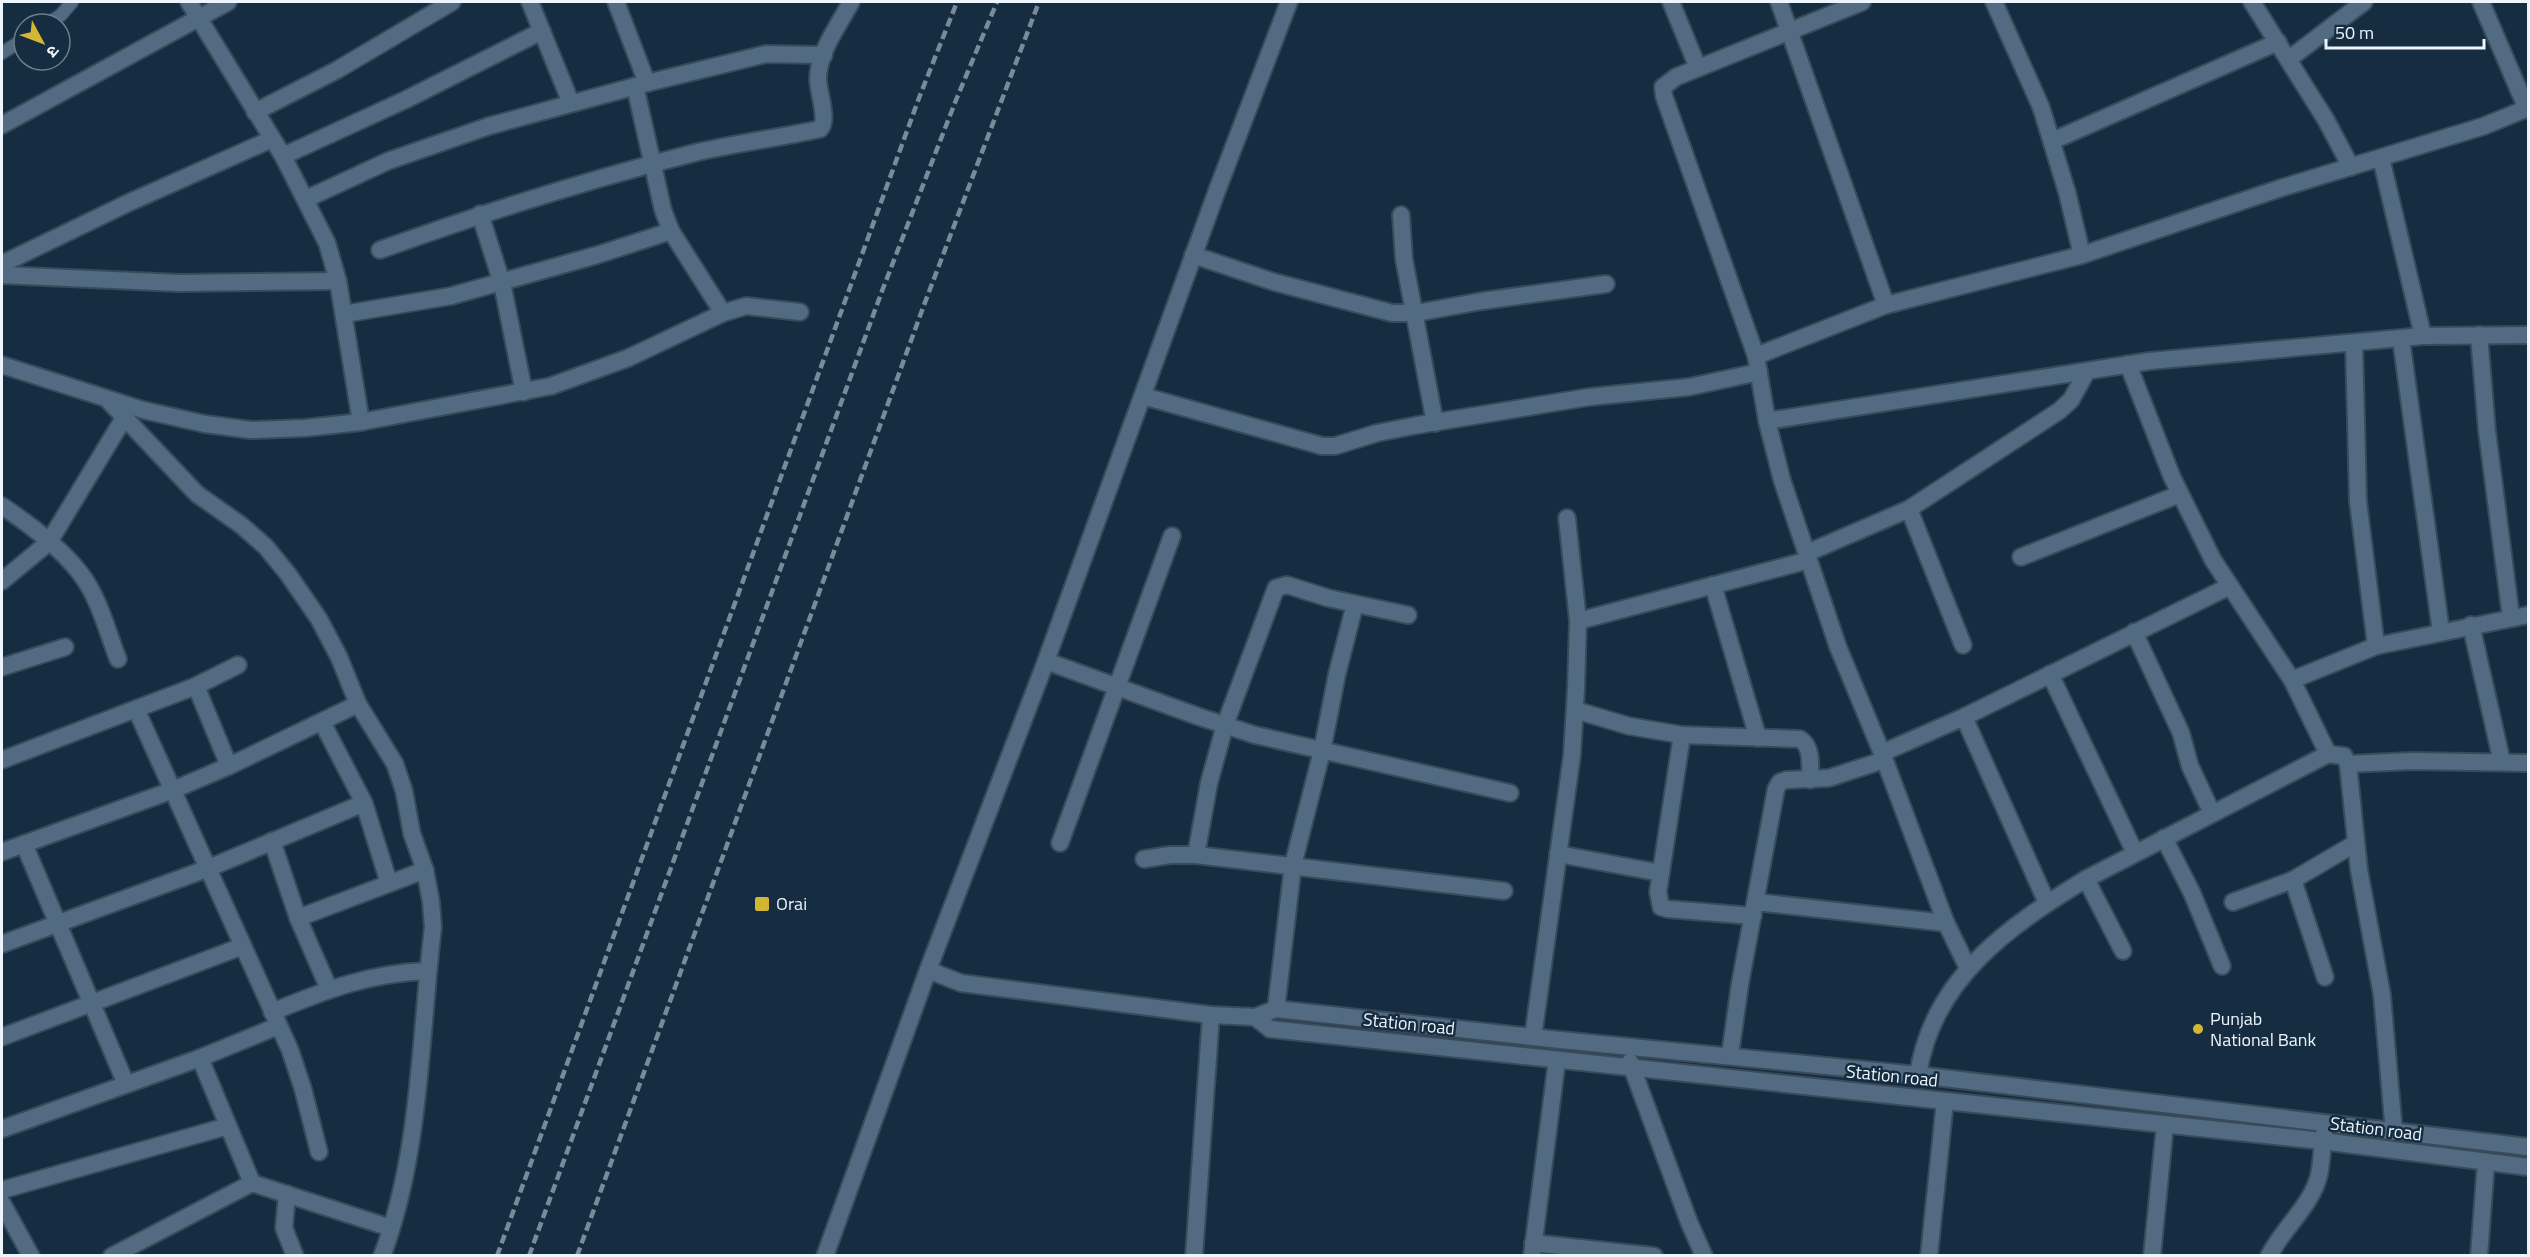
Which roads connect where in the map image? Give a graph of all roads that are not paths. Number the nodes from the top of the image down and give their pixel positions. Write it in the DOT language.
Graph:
graph roads {
  1 [pos="189,2"];
  2 [pos="228,2"];
  3 [pos="452,2"];
  4 [pos="530,2"];
  5 [pos="850,2"];
  6 [pos="1289,2"];
  7 [pos="1671,2"];
  8 [pos="1779,2"];
  9 [pos="1862,2"];
  10 [pos="1994,2"];
  11 [pos="2252,2"];
  12 [pos="2364,2"];
  13 [pos="2481,2"];
  14 [pos="622,4"];
  15 [pos="198,18"];
  16 [pos="542,31"];
  17 [pos="1790,33"];
  18 [pos="2278,42"];
  19 [pos="824,54"];
  20 [pos="2289,59"];
  21 [pos="1698,68"];
  22 [pos="641,84"];
  23 [pos="571,103"];
  24 [pos="2528,109"];
  25 [pos="255,112"];
  26 [pos="2,125"];
  27 [pos="272,139"];
  28 [pos="2052,141"];
  29 [pos="283,156"];
  30 [pos="2381,158"];
  31 [pos="652,165"];
  32 [pos="2351,167"];
  33 [pos="306,199"];
  34 [pos="480,214"];
  35 [pos="1401,215"];
  36 [pos="671,231"];
  37 [pos="380,250"];
  38 [pos="1193,255"];
  39 [pos="2082,255"];
  40 [pos="2,264"];
  41 [pos="2,275"];
  42 [pos="338,281"];
  43 [pos="501,283"];
  44 [pos="1606,284"];
  45 [pos="1886,305"];
  46 [pos="723,312"];
  47 [pos="800,312"];
  48 [pos="1416,313"];
  49 [pos="344,314"];
  50 [pos="2479,335"];
  51 [pos="2529,335"];
  52 [pos="2423,336"];
  53 [pos="2401,339"];
  54 [pos="2354,343"];
  55 [pos="1758,364"];
  56 [pos="2128,364"];
  57 [pos="2,365"];
  58 [pos="2087,371"];
  59 [pos="524,392"];
  60 [pos="1143,396"];
  61 [pos="107,399"];
  62 [pos="124,418"];
  63 [pos="1767,421"];
  64 [pos="361,422"];
  65 [pos="1435,423"];
  66 [pos="2180,494"];
  67 [pos="2,506"];
  68 [pos="1910,509"];
  69 [pos="1567,518"];
  70 [pos="1172,536"];
  71 [pos="49,542"];
  72 [pos="1808,557"];
  73 [pos="2021,557"];
  74 [pos="2,581"];
  75 [pos="1713,585"];
  76 [pos="2230,586"];
  77 [pos="1355,604"];
  78 [pos="1408,615"];
  79 [pos="2529,615"];
  80 [pos="2511,617"];
  81 [pos="1578,621"];
  82 [pos="2471,625"];
  83 [pos="2134,632"];
  84 [pos="2441,632"];
  85 [pos="1963,645"];
  86 [pos="2376,646"];
  87 [pos="65,647"];
  88 [pos="118,659"];
  89 [pos="1046,661"];
  90 [pos="238,665"];
  91 [pos="2,668"];
  92 [pos="2050,674"];
  93 [pos="2292,680"];
  94 [pos="196,686"];
  95 [pos="1118,687"];
  96 [pos="358,704"];
  97 [pos="136,709"];
  98 [pos="1575,710"];
  99 [pos="1964,717"];
  100 [pos="322,722"];
  101 [pos="1225,725"];
  102 [pos="1682,735"];
  103 [pos="1758,738"];
  104 [pos="1322,751"];
  105 [pos="2328,754"];
  106 [pos="1883,756"];
  107 [pos="2,760"];
  108 [pos="2502,762"];
  109 [pos="2529,763"];
  110 [pos="2348,764"];
  111 [pos="229,766"];
  112 [pos="1810,780"];
  113 [pos="173,790"];
  114 [pos="1510,793"];
  115 [pos="364,803"];
  116 [pos="2212,813"];
  117 [pos="2164,838"];
  118 [pos="272,842"];
  119 [pos="1060,843"];
  120 [pos="2356,843"];
  121 [pos="24,844"];
  122 [pos="2,852"];
  123 [pos="2135,853"];
  124 [pos="1558,854"];
  125 [pos="1196,855"];
  126 [pos="1144,859"];
  127 [pos="1293,865"];
  128 [pos="209,868"];
  129 [pos="425,870"];
  130 [pos="1661,873"];
  131 [pos="2086,879"];
  132 [pos="2293,880"];
  133 [pos="389,884"];
  134 [pos="1504,891"];
  135 [pos="2233,902"];
  136 [pos="2047,903"];
  137 [pos="1755,909"];
  138 [pos="298,918"];
  139 [pos="58,922"];
  140 [pos="1946,923"];
  141 [pos="2,944"];
  142 [pos="243,946"];
  143 [pos="2123,951"];
  144 [pos="2222,966"];
  145 [pos="1968,968"];
  146 [pos="928,970"];
  147 [pos="428,971"];
  148 [pos="2325,977"];
  149 [pos="328,989"];
  150 [pos="92,1003"];
  151 [pos="1276,1009"];
  152 [pos="1211,1015"];
  153 [pos="1256,1017"];
  154 [pos="275,1019"];
  155 [pos="1533,1036"];
  156 [pos="2,1037"];
  157 [pos="1625,1047"];
  158 [pos="1730,1055"];
  159 [pos="200,1058"];
  160 [pos="1557,1060"];
  161 [pos="1633,1069"];
  162 [pos="1918,1075"];
  163 [pos="126,1084"];
  164 [pos="1945,1101"];
  165 [pos="2325,1123"];
  166 [pos="2165,1125"];
  167 [pos="228,1126"];
  168 [pos="2,1129"];
  169 [pos="2394,1132"];
  170 [pos="2322,1142"];
  171 [pos="2529,1147"];
  172 [pos="319,1152"];
  173 [pos="2486,1162"];
  174 [pos="2529,1167"];
  175 [pos="252,1183"];
  176 [pos="2,1190"];
  177 [pos="286,1194"];
  178 [pos="2,1203"];
  179 [pos="392,1228"];
  180 [pos="1533,1249"];
  181 [pos="293,1254"];
  182 [pos="31,1256"];
  183 [pos="112,1256"];
  184 [pos="382,1256"];
  185 [pos="825,1256"];
  186 [pos="1194,1256"];
  187 [pos="1654,1256"];
  188 [pos="1704,1256"];
  189 [pos="1929,1256"];
  190 [pos="2152,1256"];
  191 [pos="2269,1256"];
  192 [pos="2479,1256"];
  1 -- 15 [label="street"];
  2 -- 15 [label="street"];
  3 -- 25 [label="street"];
  4 -- 16 [label="street"];
  5 -- 19 [label="street"];
  6 -- 38 [label="street"];
  7 -- 21 [label="street"];
  8 -- 17 [label="street"];
  9 -- 17 [label="street"];
  10 -- 28 [label="street"];
  11 -- 18 [label="street"];
  12 -- 20 [label="street"];
  13 -- 24 [label="street"];
  14 -- 22 [label="street"];
  15 -- 25 [label="street"];
  15 -- 26 [label="street"];
  16 -- 23 [label="street"];
  16 -- 29 [label="street"];
  17 -- 21 [label="street"];
  17 -- 45 [label="street"];
  18 -- 20 [label="street"];
  18 -- 28 [label="street"];
  19 -- 22 [label="street"];
  19 -- 31 [label="street"];
  20 -- 32 [label="street"];
  21 -- 55 [label="street"];
  22 -- 23 [label="street"];
  22 -- 31 [label="street"];
  23 -- 33 [label="street"];
  24 -- 30 [label="street"];
  25 -- 27 [label="street"];
  27 -- 29 [label="street"];
  27 -- 40 [label="street"];
  28 -- 39 [label="street"];
  29 -- 33 [label="street"];
  30 -- 32 [label="street"];
  30 -- 52 [label="street"];
  31 -- 34 [label="street"];
  31 -- 36 [label="street"];
  32 -- 39 [label="street"];
  33 -- 42 [label="street"];
  34 -- 37 [label="street"];
  34 -- 43 [label="street"];
  35 -- 48 [label="street"];
  36 -- 43 [label="street"];
  36 -- 46 [label="street"];
  38 -- 48 [label="street"];
  38 -- 60 [label="street"];
  39 -- 45 [label="street"];
  41 -- 42 [label="street"];
  42 -- 49 [label="street"];
  43 -- 49 [label="street"];
  43 -- 59 [label="street"];
  44 -- 48 [label="street"];
  45 -- 55 [label="street"];
  46 -- 47 [label="street"];
  46 -- 59 [label="street"];
  48 -- 65 [label="street"];
  49 -- 64 [label="street"];
  50 -- 51 [label="street"];
  50 -- 52 [label="street"];
  50 -- 80 [label="street"];
  52 -- 53 [label="street"];
  53 -- 54 [label="street"];
  53 -- 84 [label="street"];
  54 -- 56 [label="street"];
  54 -- 86 [label="street"];
  55 -- 63 [label="street"];
  55 -- 65 [label="street"];
  56 -- 58 [label="street"];
  56 -- 66 [label="street"];
  57 -- 61 [label="street"];
  58 -- 63 [label="street"];
  58 -- 68 [label="street"];
  59 -- 64 [label="street"];
  60 -- 65 [label="street"];
  60 -- 89 [label="street"];
  61 -- 62 [label="street"];
  61 -- 64 [label="street"];
  62 -- 71 [label="street"];
  62 -- 96 [label="street"];
  63 -- 72 [label="street"];
  66 -- 73 [label="street"];
  66 -- 76 [label="street"];
  67 -- 71 [label="street"];
  68 -- 72 [label="street"];
  68 -- 85 [label="street"];
  69 -- 81 [label="street"];
  70 -- 95 [label="street"];
  71 -- 74 [label="street"];
  71 -- 88 [label="street"];
  72 -- 75 [label="street"];
  72 -- 106 [label="street"];
  75 -- 81 [label="street"];
  75 -- 103 [label="street"];
  76 -- 83 [label="street"];
  76 -- 93 [label="street"];
  77 -- 78 [label="street"];
  77 -- 101 [label="street"];
  77 -- 104 [label="street"];
  79 -- 80 [label="street"];
  80 -- 82 [label="street"];
  81 -- 98 [label="street"];
  82 -- 84 [label="street"];
  82 -- 108 [label="street"];
  83 -- 92 [label="street"];
  83 -- 116 [label="street"];
  84 -- 86 [label="street"];
  86 -- 93 [label="street"];
  87 -- 91 [label="street"];
  89 -- 95 [label="street"];
  89 -- 146 [label="street"];
  90 -- 94 [label="street"];
  92 -- 99 [label="street"];
  92 -- 123 [label="street"];
  93 -- 105 [label="street"];
  94 -- 97 [label="street"];
  94 -- 111 [label="street"];
  95 -- 101 [label="street"];
  95 -- 119 [label="street"];
  96 -- 100 [label="street"];
  96 -- 129 [label="street"];
  97 -- 107 [label="street"];
  97 -- 113 [label="street"];
  98 -- 102 [label="street"];
  98 -- 124 [label="street"];
  99 -- 106 [label="street"];
  99 -- 136 [label="street"];
  100 -- 111 [label="street"];
  100 -- 115 [label="street"];
  101 -- 104 [label="street"];
  101 -- 125 [label="street"];
  102 -- 103 [label="street"];
  102 -- 130 [label="street"];
  103 -- 112 [label="street"];
  104 -- 114 [label="street"];
  104 -- 127 [label="street"];
  105 -- 110 [label="street"];
  105 -- 116 [label="street"];
  106 -- 112 [label="street"];
  106 -- 140 [label="street"];
  108 -- 109 [label="street"];
  108 -- 110 [label="street"];
  110 -- 120 [label="street"];
  111 -- 113 [label="street"];
  112 -- 137 [label="street"];
  113 -- 121 [label="street"];
  113 -- 128 [label="street"];
  115 -- 118 [label="street"];
  115 -- 133 [label="street"];
  116 -- 117 [label="street"];
  117 -- 123 [label="street"];
  117 -- 144 [label="street"];
  118 -- 128 [label="street"];
  118 -- 138 [label="street"];
  120 -- 132 [label="street"];
  120 -- 169 [label="street"];
  121 -- 122 [label="street"];
  121 -- 139 [label="street"];
  123 -- 131 [label="street"];
  124 -- 130 [label="street"];
  124 -- 155 [label="street"];
  125 -- 126 [label="street"];
  125 -- 127 [label="street"];
  127 -- 134 [label="street"];
  127 -- 151 [label="street"];
  128 -- 139 [label="street"];
  128 -- 142 [label="street"];
  129 -- 133 [label="street"];
  129 -- 147 [label="street"];
  130 -- 137 [label="street"];
  131 -- 136 [label="street"];
  131 -- 143 [label="street"];
  132 -- 135 [label="street"];
  132 -- 148 [label="street"];
  133 -- 138 [label="street"];
  136 -- 145 [label="street"];
  137 -- 140 [label="street"];
  137 -- 158 [label="street"];
  138 -- 149 [label="street"];
  139 -- 141 [label="street"];
  139 -- 150 [label="street"];
  140 -- 145 [label="street"];
  142 -- 150 [label="street"];
  142 -- 154 [label="street"];
  145 -- 162 [label="street"];
  146 -- 152 [label="street, Station road"];
  146 -- 185 [label="street"];
  147 -- 149 [label="street"];
  147 -- 179 [label="street"];
  149 -- 154 [label="street"];
  150 -- 156 [label="street"];
  150 -- 163 [label="street"];
  151 -- 153 [label="street, Station road"];
  151 -- 155 [label="street, Station road"];
  152 -- 153 [label="street, Station road"];
  152 -- 186 [label="street"];
  153 -- 160 [label="street, Station road"];
  154 -- 159 [label="street"];
  154 -- 172 [label="street"];
  155 -- 157 [label="street, Station road"];
  157 -- 158 [label="street, Station road"];
  157 -- 161 [label="street"];
  158 -- 162 [label="street, Station road"];
  159 -- 163 [label="street"];
  159 -- 167 [label="street"];
  160 -- 161 [label="street, Station road"];
  160 -- 180 [label="street"];
  161 -- 164 [label="street, Station road"];
  161 -- 188 [label="street"];
  162 -- 165 [label="street, Station road"];
  163 -- 168 [label="street"];
  164 -- 166 [label="street, Station road"];
  164 -- 189 [label="street"];
  165 -- 169 [label="street, Station road"];
  165 -- 170 [label="street"];
  166 -- 170 [label="street, Station road"];
  166 -- 190 [label="street"];
  167 -- 175 [label="street"];
  167 -- 176 [label="street"];
  169 -- 171 [label="street, Station road"];
  170 -- 173 [label="street, Station road"];
  170 -- 191 [label="street"];
  173 -- 174 [label="street, Station road"];
  173 -- 192 [label="street"];
  175 -- 177 [label="street"];
  175 -- 183 [label="street"];
  177 -- 179 [label="street"];
  177 -- 181 [label="street"];
  178 -- 182 [label="street"];
  179 -- 184 [label="street"];
  180 -- 187 [label="street"];
}
